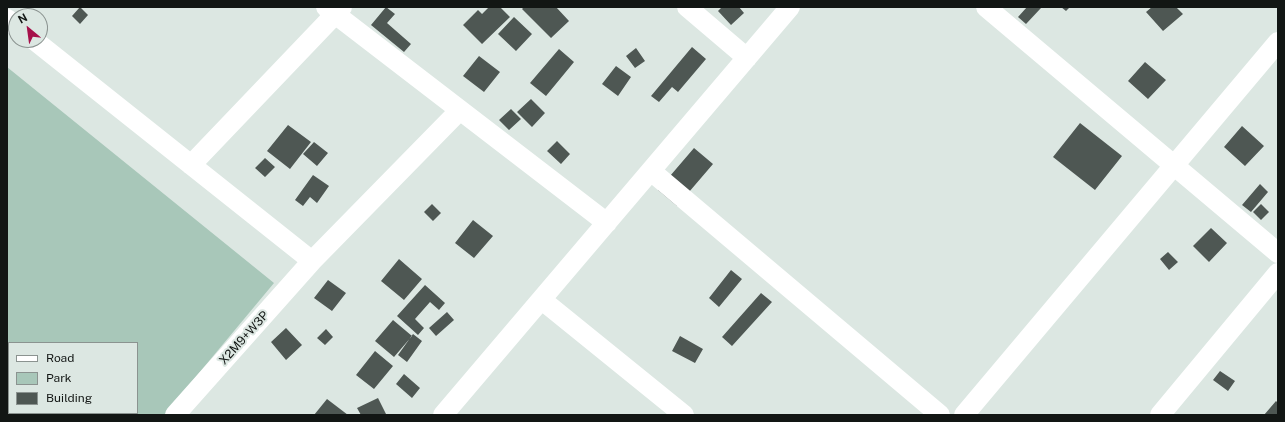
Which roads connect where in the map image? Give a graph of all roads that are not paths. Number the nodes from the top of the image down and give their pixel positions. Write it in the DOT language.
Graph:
graph roads {
  1 [pos="687,7"];
  2 [pos="790,7"];
  3 [pos="986,7"];
  4 [pos="334,9"];
  5 [pos="1278,42"];
  6 [pos="44,48"];
  7 [pos="747,58"];
  8 [pos="460,110"];
  9 [pos="191,165"];
  10 [pos="1174,166"];
  11 [pos="651,171"];
  12 [pos="607,223"];
  13 [pos="1278,253"];
  14 [pos="312,261"];
  15 [pos="1278,273"];
  16 [pos="542,300"];
  17 [pos="1166,413"];
  18 [pos="175,415"];
  19 [pos="443,415"];
  20 [pos="684,415"];
  21 [pos="940,415"];
  22 [pos="964,415"];
  1 -- 7 [label="street"];
  2 -- 7 [label="street"];
  3 -- 10 [label="street"];
  4 -- 8 [label="street"];
  4 -- 9 [label="street"];
  5 -- 10 [label="street"];
  6 -- 9 [label="street"];
  7 -- 11 [label="street"];
  8 -- 12 [label="street"];
  8 -- 14 [label="street, X2M9+W3P"];
  9 -- 14 [label="street"];
  10 -- 13 [label="street"];
  10 -- 22 [label="street"];
  11 -- 12 [label="street"];
  11 -- 21 [label="street"];
  12 -- 16 [label="street"];
  14 -- 18 [label="street, X2M9+W3P"];
  15 -- 17 [label="street"];
  16 -- 19 [label="street"];
  16 -- 20 [label="street"];
}
